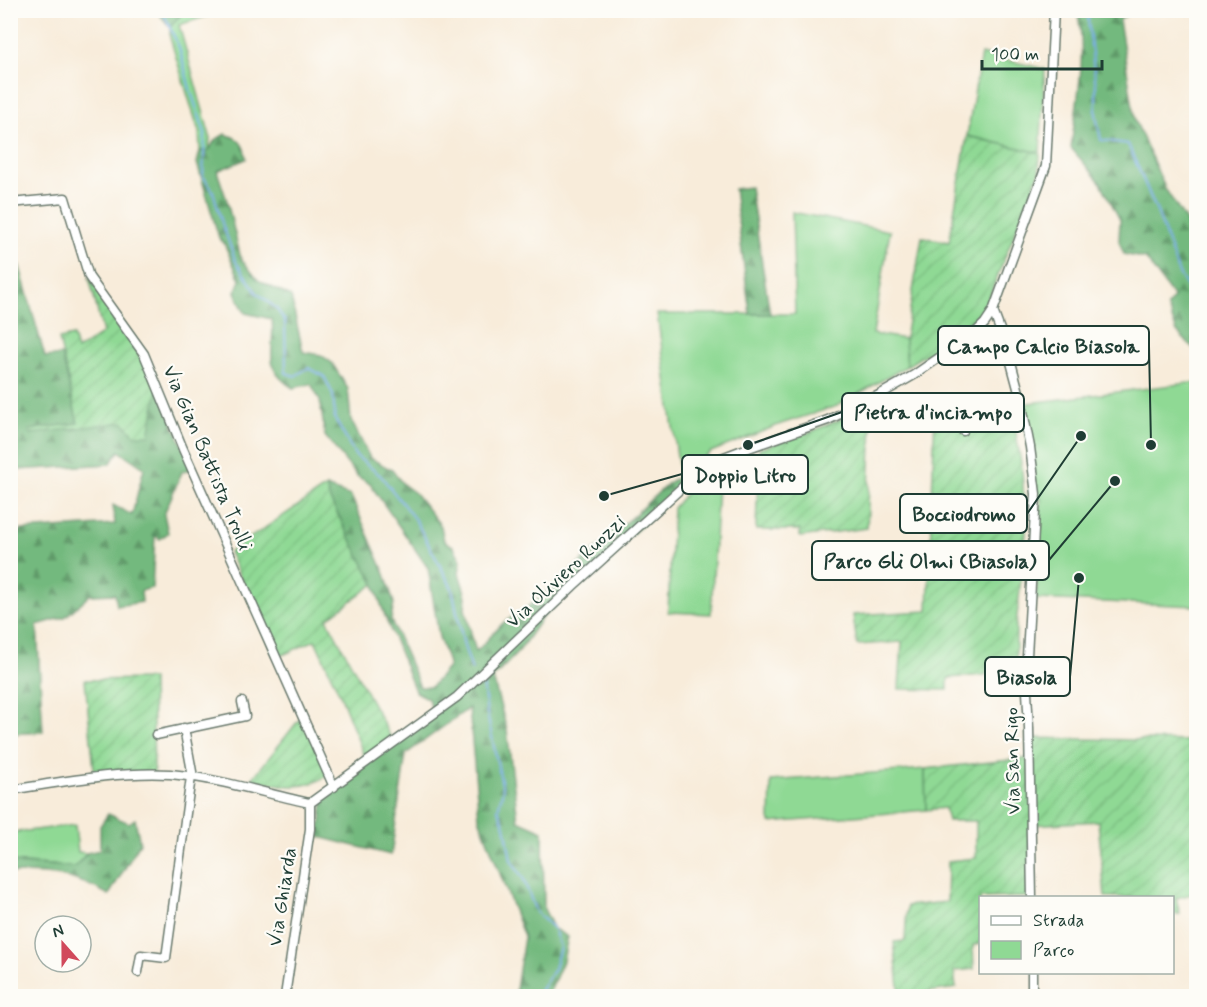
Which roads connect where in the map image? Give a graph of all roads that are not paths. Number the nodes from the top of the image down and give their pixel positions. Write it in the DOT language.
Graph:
graph roads {
  1 [pos="1054,10"];
  2 [pos="10,203"];
  3 [pos="993,311"];
  4 [pos="1023,409"];
  5 [pos="963,430"];
  6 [pos="242,702"];
  7 [pos="184,728"];
  8 [pos="156,735"];
  9 [pos="192,777"];
  10 [pos="334,787"];
  11 [pos="10,790"];
  12 [pos="310,803"];
  13 [pos="1032,896"];
  14 [pos="138,972"];
  15 [pos="1032,974"];
  16 [pos="285,996"];
  17 [pos="1032,996"];
  1 -- 3 [label="street, Via Oliviero Ruozzi"];
  2 -- 10 [label="street, Via Gian Battista Trolli"];
  3 -- 4 [label="street, Via San Rigo"];
  3 -- 10 [label="street, Via Oliviero Ruozzi"];
  4 -- 5 [label="street"];
  4 -- 13 [label="street, Via San Rigo"];
  6 -- 7 [label="street"];
  7 -- 8 [label="street"];
  7 -- 9 [label="street"];
  9 -- 11 [label="street"];
  9 -- 12 [label="street"];
  9 -- 14 [label="street"];
  10 -- 12 [label="street, Via Oliviero Ruozzi"];
  12 -- 16 [label="street, Via Ghiarda"];
  15 -- 17 [label="street"];
}
